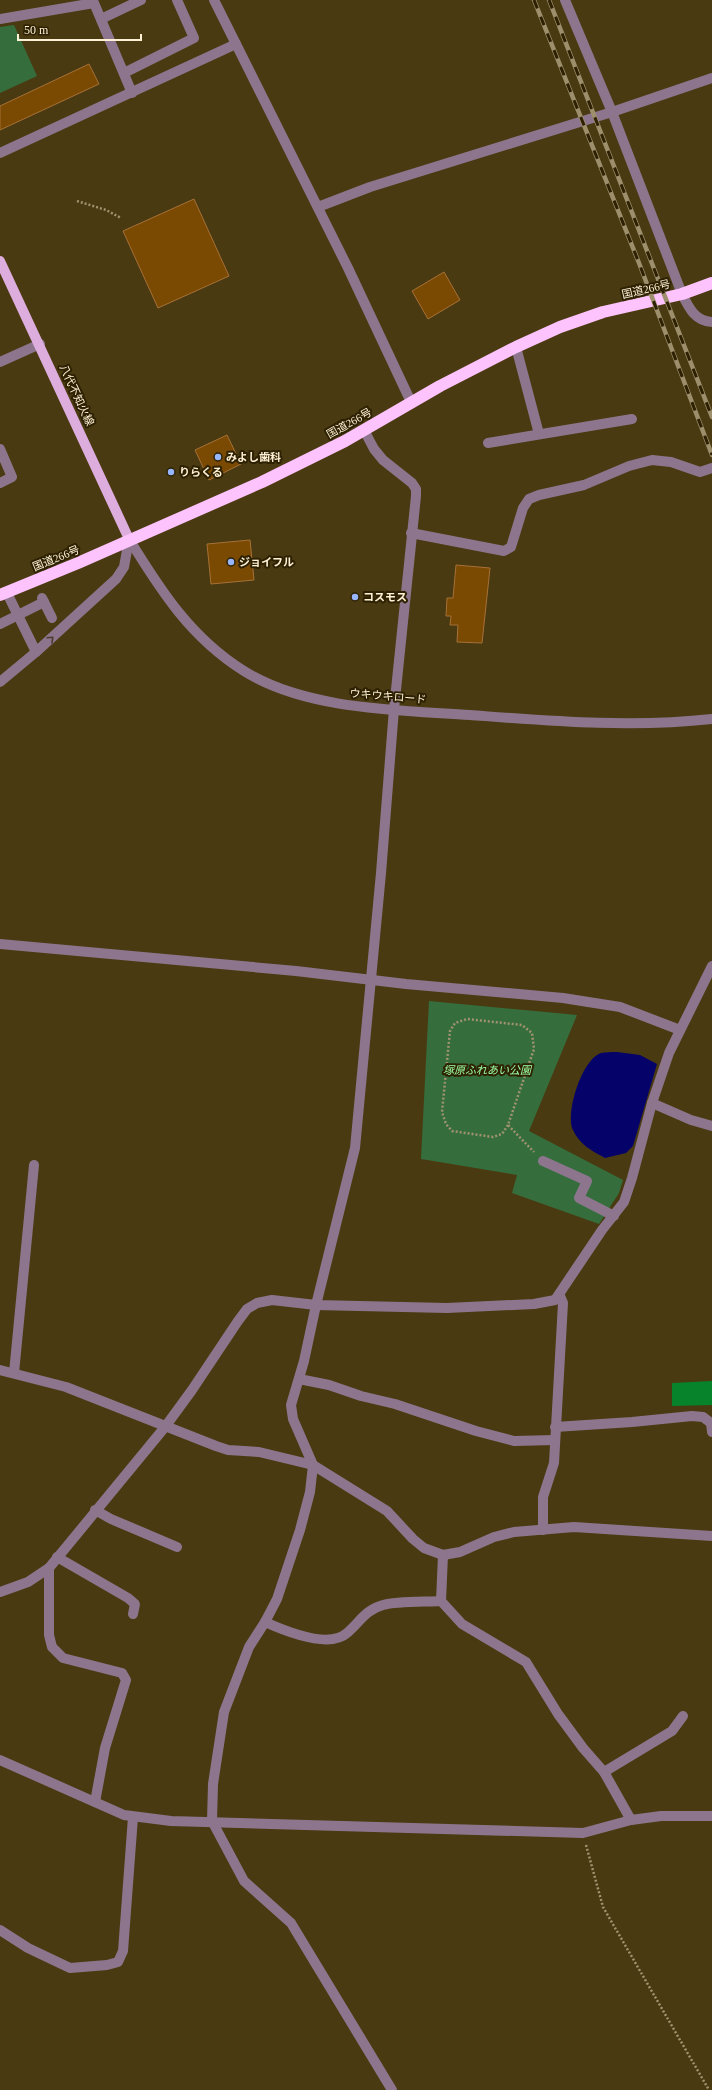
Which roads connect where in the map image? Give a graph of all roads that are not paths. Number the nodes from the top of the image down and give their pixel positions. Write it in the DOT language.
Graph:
graph roads {
  1 [pos="141,0"];
  2 [pos="177,0"];
  3 [pos="214,0"];
  4 [pos="565,0"];
  5 [pos="0,19"];
  6 [pos="101,19"];
  7 [pos="236,44"];
  8 [pos="124,74"];
  9 [pos="712,78"];
  10 [pos="132,92"];
  11 [pos="612,112"];
  12 [pos="0,152"];
  13 [pos="318,207"];
  14 [pos="0,261"];
  15 [pos="712,283"];
  16 [pos="682,294"];
  17 [pos="712,322"];
  18 [pos="40,344"];
  19 [pos="516,347"];
  20 [pos="0,362"];
  21 [pos="411,402"];
  22 [pos="632,419"];
  23 [pos="364,430"];
  24 [pos="539,434"];
  25 [pos="488,442"];
  26 [pos="0,449"];
  27 [pos="712,468"];
  28 [pos="0,483"];
  29 [pos="411,533"];
  30 [pos="129,540"];
  31 [pos="3,594"];
  32 [pos="17,616"];
  33 [pos="52,618"];
  34 [pos="0,624"];
  35 [pos="36,652"];
  36 [pos="0,682"];
  37 [pos="394,709"];
  38 [pos="712,719"];
  39 [pos="0,944"];
  40 [pos="712,966"];
  41 [pos="371,980"];
  42 [pos="680,1030"];
  43 [pos="652,1103"];
  44 [pos="712,1126"];
  45 [pos="543,1161"];
  46 [pos="34,1165"];
  47 [pos="614,1216"];
  48 [pos="560,1296"];
  49 [pos="316,1304"];
  50 [pos="0,1370"];
  51 [pos="14,1373"];
  52 [pos="299,1379"];
  53 [pos="165,1427"];
  54 [pos="556,1427"];
  55 [pos="712,1432"];
  56 [pos="556,1440"];
  57 [pos="313,1465"];
  58 [pos="95,1510"];
  59 [pos="543,1530"];
  60 [pos="712,1536"];
  61 [pos="177,1547"];
  62 [pos="443,1555"];
  63 [pos="57,1557"];
  64 [pos="48,1568"];
  65 [pos="0,1592"];
  66 [pos="441,1601"];
  67 [pos="133,1614"];
  68 [pos="265,1622"];
  69 [pos="683,1716"];
  70 [pos="0,1760"];
  71 [pos="604,1772"];
  72 [pos="95,1802"];
  73 [pos="712,1816"];
  74 [pos="133,1817"];
  75 [pos="631,1820"];
  76 [pos="212,1821"];
  77 [pos="0,1930"];
  78 [pos="392,2090"];
  1 -- 6 [label="street"];
  2 -- 8 [label="street"];
  3 -- 7 [label="street"];
  4 -- 11 [label="street"];
  5 -- 6 [label="street"];
  6 -- 8 [label="street"];
  7 -- 10 [label="street"];
  7 -- 13 [label="street"];
  8 -- 10 [label="street"];
  9 -- 11 [label="street"];
  10 -- 12 [label="street"];
  11 -- 13 [label="street"];
  11 -- 16 [label="street"];
  13 -- 21 [label="street"];
  14 -- 18 [label="main road, 八代不知火線"];
  15 -- 16 [label="highway, 国道266号"];
  16 -- 17 [label="street"];
  16 -- 19 [label="highway, 国道266号"];
  18 -- 20 [label="street"];
  18 -- 30 [label="main road, 八代不知火線"];
  19 -- 21 [label="highway, 国道266号"];
  19 -- 24 [label="street"];
  21 -- 23 [label="highway, 国道266号"];
  22 -- 24 [label="street"];
  23 -- 29 [label="street"];
  23 -- 30 [label="highway, 国道266号"];
  24 -- 25 [label="street"];
  26 -- 28 [label="street"];
  27 -- 29 [label="street"];
  29 -- 37 [label="street"];
  30 -- 31 [label="highway, 国道266号"];
  35 -- 30 [label="street, one-way"];
  30 -- 37 [label="street, ウキウキロード"];
  31 -- 32 [label="street"];
  32 -- 33 [label="street"];
  32 -- 34 [label="street"];
  32 -- 35 [label="street"];
  35 -- 36 [label="street"];
  37 -- 38 [label="street, ウキウキロード"];
  37 -- 41 [label="street"];
  39 -- 41 [label="street"];
  40 -- 42 [label="street"];
  41 -- 42 [label="street"];
  41 -- 49 [label="street"];
  42 -- 43 [label="street"];
  43 -- 44 [label="street"];
  43 -- 47 [label="street"];
  45 -- 47 [label="street"];
  46 -- 51 [label="street"];
  47 -- 48 [label="street"];
  48 -- 49 [label="street"];
  48 -- 54 [label="street"];
  49 -- 52 [label="street"];
  49 -- 53 [label="street"];
  50 -- 51 [label="street"];
  51 -- 53 [label="street"];
  52 -- 56 [label="street"];
  52 -- 57 [label="street"];
  53 -- 57 [label="street"];
  53 -- 58 [label="street"];
  54 -- 55 [label="street"];
  54 -- 56 [label="street"];
  56 -- 59 [label="street"];
  57 -- 62 [label="street"];
  57 -- 68 [label="street"];
  58 -- 61 [label="street"];
  58 -- 63 [label="street"];
  59 -- 60 [label="street"];
  59 -- 62 [label="street"];
  62 -- 66 [label="street"];
  63 -- 64 [label="street"];
  63 -- 67 [label="street"];
  64 -- 65 [label="street"];
  64 -- 72 [label="street"];
  66 -- 68 [label="street"];
  66 -- 71 [label="street"];
  68 -- 76 [label="street"];
  69 -- 71 [label="street"];
  70 -- 72 [label="street"];
  71 -- 75 [label="street"];
  72 -- 74 [label="street"];
  73 -- 75 [label="street"];
  74 -- 76 [label="street"];
  74 -- 77 [label="street"];
  75 -- 76 [label="street"];
  76 -- 78 [label="street"];
}
